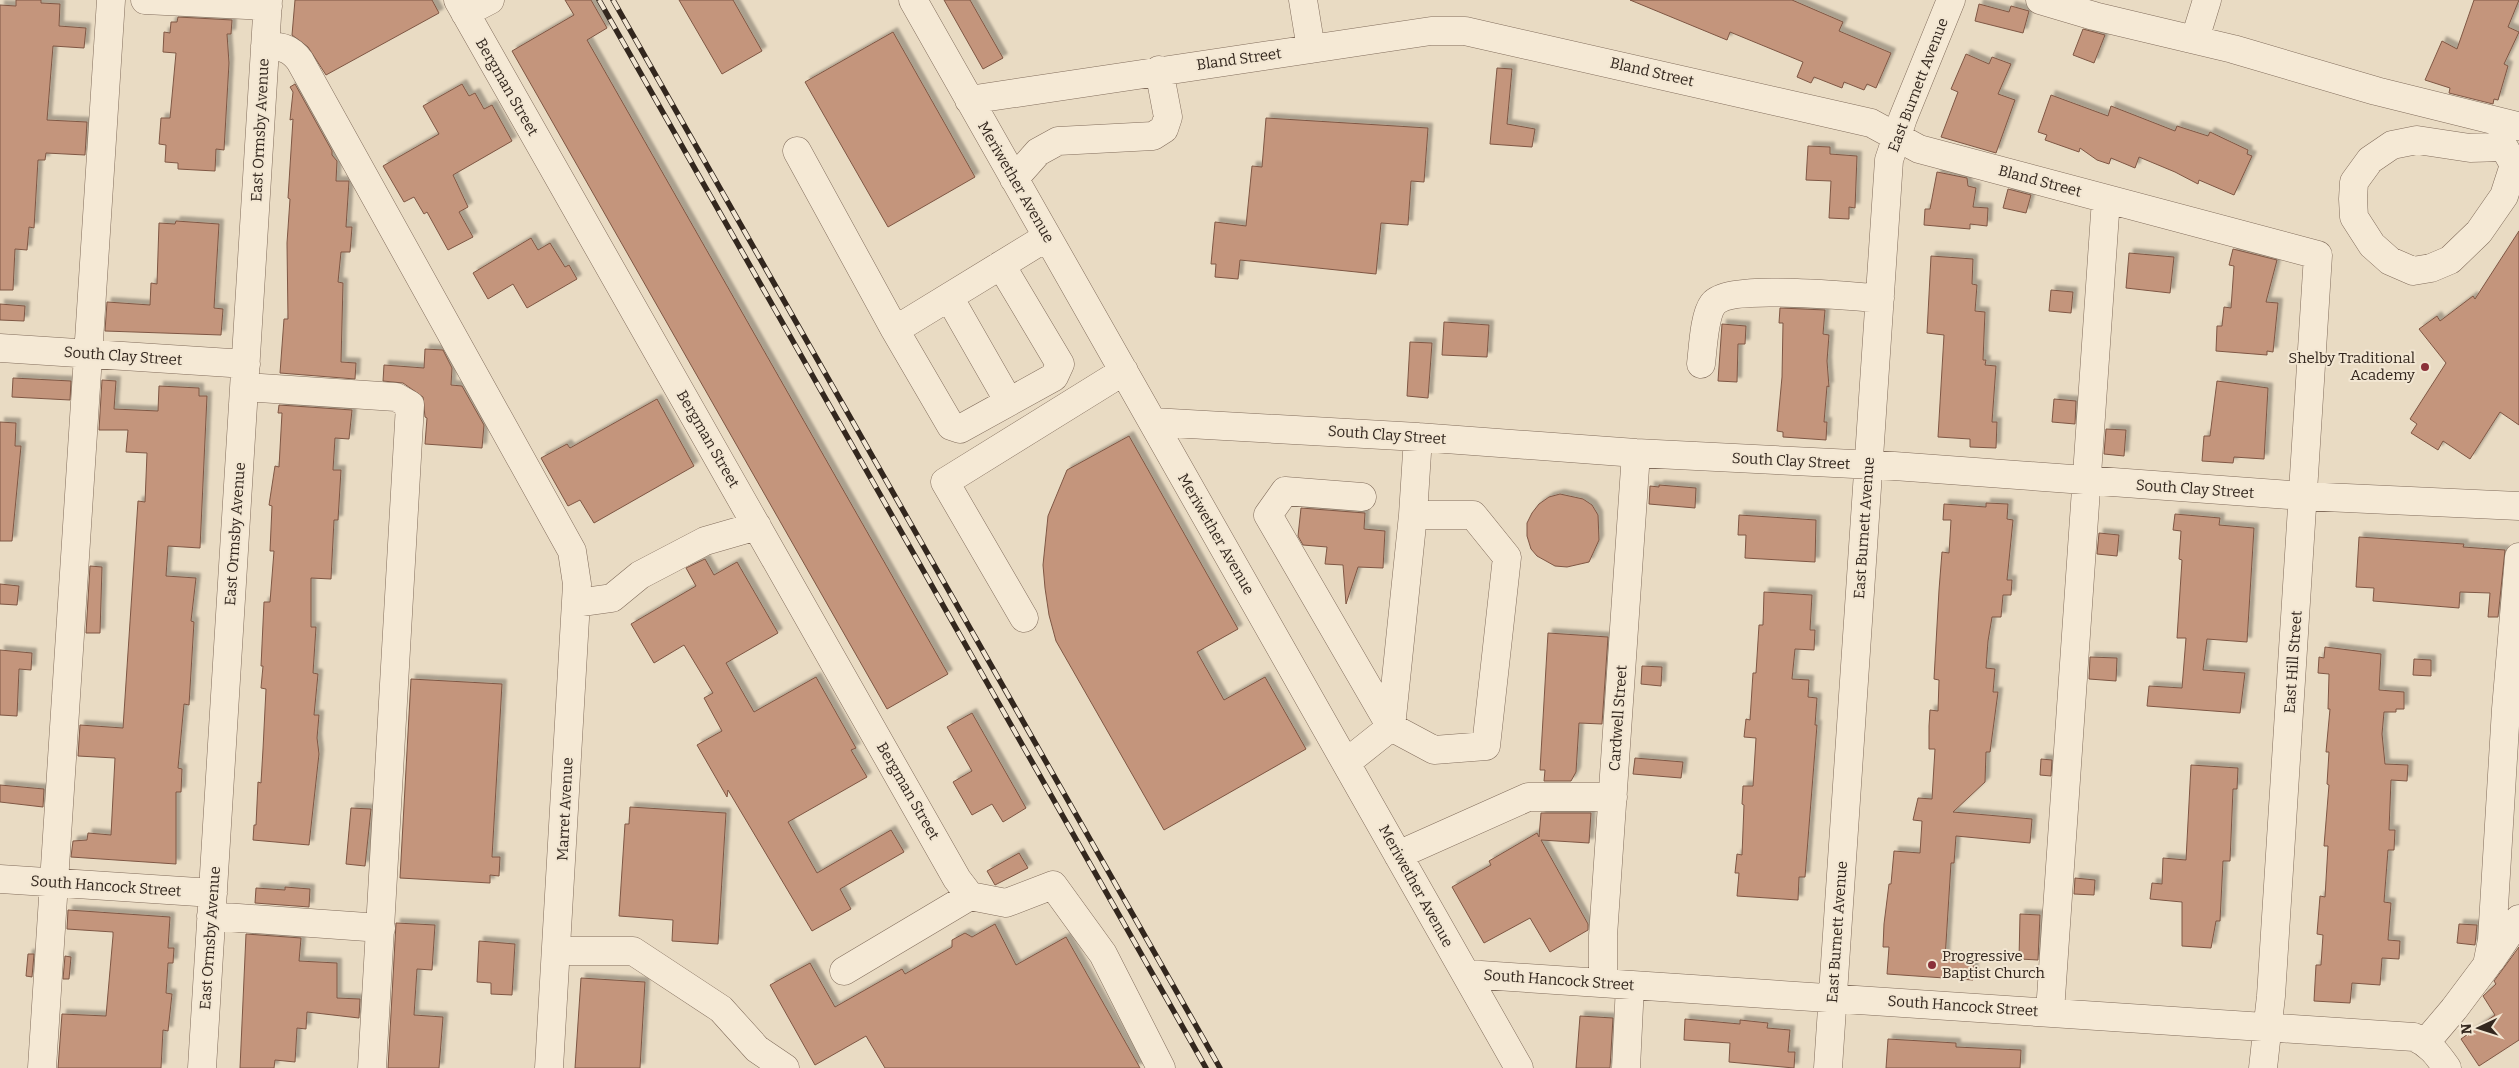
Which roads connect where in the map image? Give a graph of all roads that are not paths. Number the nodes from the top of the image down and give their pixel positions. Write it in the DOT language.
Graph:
graph roads {
  1 [pos="111,0"];
  2 [pos="145,0"];
  3 [pos="490,0"];
  4 [pos="912,0"];
  5 [pos="1303,0"];
  6 [pos="1951,0"];
  7 [pos="2040,0"];
  8 [pos="2207,0"];
  9 [pos="268,3"];
  10 [pos="461,6"];
  11 [pos="2088,7"];
  12 [pos="2195,39"];
  13 [pos="265,46"];
  14 [pos="1311,49"];
  15 [pos="1160,70"];
  16 [pos="969,100"];
  17 [pos="2513,132"];
  18 [pos="1896,137"];
  19 [pos="997,148"];
  20 [pos="797,151"];
  21 [pos="1038,152"];
  22 [pos="1014,179"];
  23 [pos="2106,199"];
  24 [pos="1047,236"];
  25 [pos="2318,255"];
  26 [pos="1001,265"];
  27 [pos="949,297"];
  28 [pos="1880,298"];
  29 [pos="896,330"];
  30 [pos="0,348"];
  31 [pos="87,354"];
  32 [pos="1701,364"];
  33 [pos="1124,371"];
  34 [pos="245,375"];
  35 [pos="1009,402"];
  36 [pos="1152,422"];
  37 [pos="1418,437"];
  38 [pos="1636,453"];
  39 [pos="1868,465"];
  40 [pos="2086,481"];
  41 [pos="2303,496"];
  42 [pos="1362,497"];
  43 [pos="2519,506"];
  44 [pos="1413,515"];
  45 [pos="757,526"];
  46 [pos="2519,557"];
  47 [pos="576,603"];
  48 [pos="1024,618"];
  49 [pos="1391,727"];
  50 [pos="1347,762"];
  51 [pos="1613,797"];
  52 [pos="1398,855"];
  53 [pos="0,879"];
  54 [pos="55,882"];
  55 [pos="964,888"];
  56 [pos="212,905"];
  57 [pos="2519,919"];
  58 [pos="380,928"];
  59 [pos="557,951"];
  60 [pos="2487,965"];
  61 [pos="844,971"];
  62 [pos="1466,974"];
  63 [pos="1603,983"];
  64 [pos="1630,985"];
  65 [pos="1833,999"];
  66 [pos="2050,1012"];
  67 [pos="2267,1026"];
  68 [pos="2426,1042"];
  69 [pos="42,1068"];
  70 [pos="202,1068"];
  71 [pos="372,1068"];
  72 [pos="549,1068"];
  73 [pos="784,1068"];
  74 [pos="1161,1068"];
  75 [pos="1519,1068"];
  76 [pos="1626,1068"];
  77 [pos="1828,1068"];
  78 [pos="2263,1068"];
  79 [pos="2446,1068"];
  1 -- 31 [label="street"];
  2 -- 9 [label="street"];
  3 -- 10 [label="street"];
  4 -- 16 [label="street, Meriwether Avenue"];
  5 -- 14 [label="street"];
  6 -- 18 [label="street, East Burnett Avenue"];
  7 -- 11 [label="street"];
  8 -- 12 [label="street"];
  9 -- 13 [label="street, East Ormsby Avenue"];
  10 -- 45 [label="street, Bergman Street"];
  11 -- 12 [label="street"];
  12 -- 17 [label="street"];
  13 -- 34 [label="street, East Ormsby Avenue"];
  13 -- 47 [label="street, Marret Avenue"];
  14 -- 15 [label="street, Bland Street"];
  14 -- 18 [label="street, Bland Street"];
  15 -- 16 [label="street, Bland Street"];
  15 -- 21 [label="street"];
  16 -- 19 [label="street, Meriwether Avenue"];
  17 -- 17 [label="street"];
  18 -- 23 [label="street, Bland Street"];
  18 -- 28 [label="street, East Burnett Avenue"];
  19 -- 21 [label="street"];
  19 -- 22 [label="street, Meriwether Avenue"];
  20 -- 29 [label="street"];
  21 -- 22 [label="street"];
  22 -- 24 [label="street, Meriwether Avenue"];
  23 -- 25 [label="street, Bland Street"];
  23 -- 40 [label="street"];
  24 -- 26 [label="street"];
  24 -- 33 [label="street, Meriwether Avenue"];
  25 -- 41 [label="street, East Hill Street"];
  26 -- 27 [label="street"];
  26 -- 35 [label="street"];
  27 -- 29 [label="street"];
  27 -- 35 [label="street"];
  28 -- 32 [label="street"];
  28 -- 39 [label="street, East Burnett Avenue"];
  29 -- 35 [label="street"];
  30 -- 31 [label="street, South Clay Street"];
  31 -- 34 [label="street, South Clay Street"];
  31 -- 54 [label="street"];
  33 -- 36 [label="street, Meriwether Avenue"];
  33 -- 48 [label="street"];
  34 -- 56 [label="street, East Ormsby Avenue"];
  34 -- 58 [label="street, South Clay Street"];
  36 -- 37 [label="street, South Clay Street"];
  36 -- 50 [label="street, Meriwether Avenue"];
  37 -- 38 [label="street, South Clay Street"];
  37 -- 44 [label="street"];
  38 -- 39 [label="street, South Clay Street"];
  38 -- 51 [label="street, Cardwell Street"];
  39 -- 40 [label="street, South Clay Street"];
  39 -- 65 [label="street, East Burnett Avenue"];
  40 -- 41 [label="street, South Clay Street"];
  40 -- 66 [label="street"];
  41 -- 43 [label="street, South Clay Street"];
  41 -- 67 [label="street, East Hill Street"];
  42 -- 49 [label="street"];
  44 -- 49 [label="street"];
  44 -- 49 [label="street"];
  45 -- 47 [label="street"];
  45 -- 55 [label="street, Bergman Street"];
  46 -- 60 [label="street"];
  47 -- 59 [label="street, Marret Avenue"];
  49 -- 50 [label="street"];
  50 -- 52 [label="street, Meriwether Avenue"];
  51 -- 52 [label="street"];
  51 -- 63 [label="street, Cardwell Street"];
  52 -- 62 [label="street, Meriwether Avenue"];
  53 -- 54 [label="street, South Hancock Street"];
  54 -- 56 [label="street, South Hancock Street"];
  54 -- 69 [label="street"];
  55 -- 61 [label="street"];
  55 -- 74 [label="street"];
  56 -- 58 [label="street, South Hancock Street"];
  56 -- 70 [label="street, East Ormsby Avenue"];
  57 -- 60 [label="street"];
  58 -- 71 [label="street"];
  59 -- 72 [label="street, Marret Avenue"];
  59 -- 73 [label="street"];
  60 -- 68 [label="street"];
  62 -- 63 [label="street, South Hancock Street"];
  62 -- 75 [label="street, Meriwether Avenue"];
  63 -- 64 [label="street, South Hancock Street"];
  64 -- 65 [label="street, South Hancock Street"];
  64 -- 76 [label="street"];
  65 -- 66 [label="street, South Hancock Street"];
  65 -- 77 [label="street, East Burnett Avenue"];
  66 -- 67 [label="street, South Hancock Street"];
  67 -- 68 [label="street, South Hancock Street"];
  67 -- 78 [label="street, East Hill Street"];
  68 -- 79 [label="street"];
}
